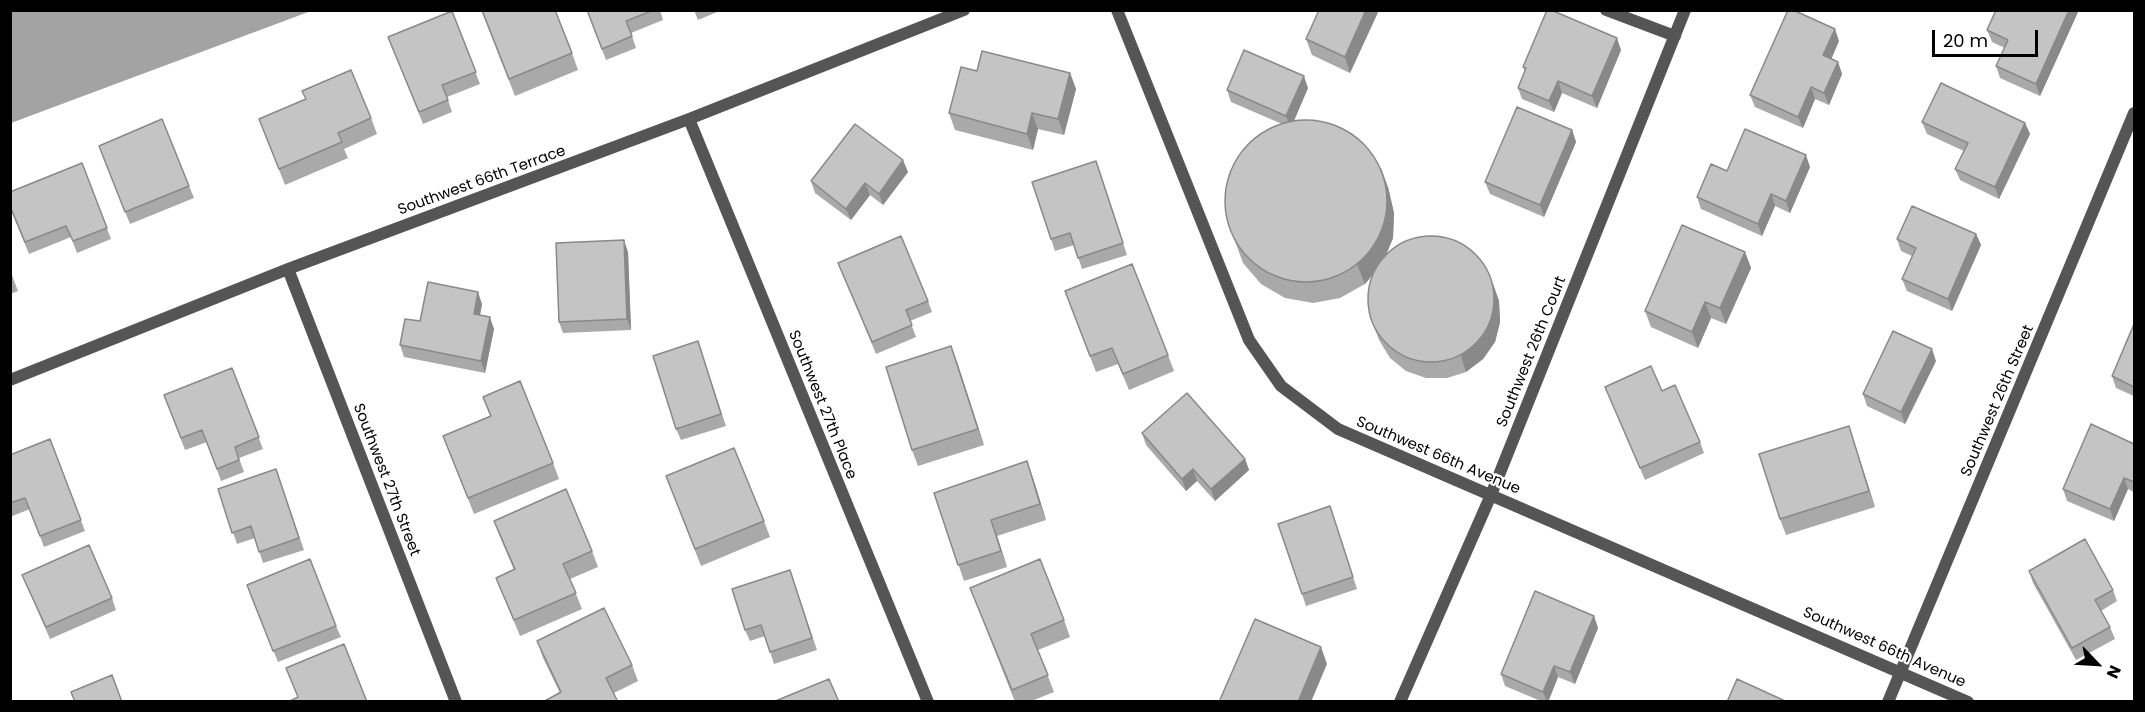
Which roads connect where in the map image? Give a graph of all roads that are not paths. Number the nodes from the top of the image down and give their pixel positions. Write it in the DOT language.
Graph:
graph roads {
  1 [pos="964,10"];
  2 [pos="1117,10"];
  3 [pos="1606,10"];
  4 [pos="1685,10"];
  5 [pos="1675,36"];
  6 [pos="2134,113"];
  7 [pos="689,119"];
  8 [pos="288,269"];
  9 [pos="10,380"];
  10 [pos="1491,495"];
  11 [pos="1902,672"];
  12 [pos="456,702"];
  13 [pos="928,702"];
  14 [pos="1400,702"];
  15 [pos="1888,702"];
  16 [pos="1968,702"];
  1 -- 7 [label="street, Southwest 66th Terrace"];
  2 -- 10 [label="street, Southwest 66th Avenue"];
  3 -- 5 [label="street"];
  4 -- 5 [label="street, Southwest 26th Court"];
  5 -- 10 [label="street, Southwest 26th Court"];
  6 -- 11 [label="street, Southwest 26th Street"];
  7 -- 8 [label="street, Southwest 66th Terrace"];
  7 -- 13 [label="street, Southwest 27th Place"];
  8 -- 9 [label="street, Southwest 66th Terrace"];
  8 -- 12 [label="street, Southwest 27th Street"];
  10 -- 11 [label="street, Southwest 66th Avenue"];
  10 -- 14 [label="street, Southwest 26th Court"];
  11 -- 15 [label="street, Southwest 26th Street"];
  11 -- 16 [label="street, Southwest 66th Avenue"];
}
